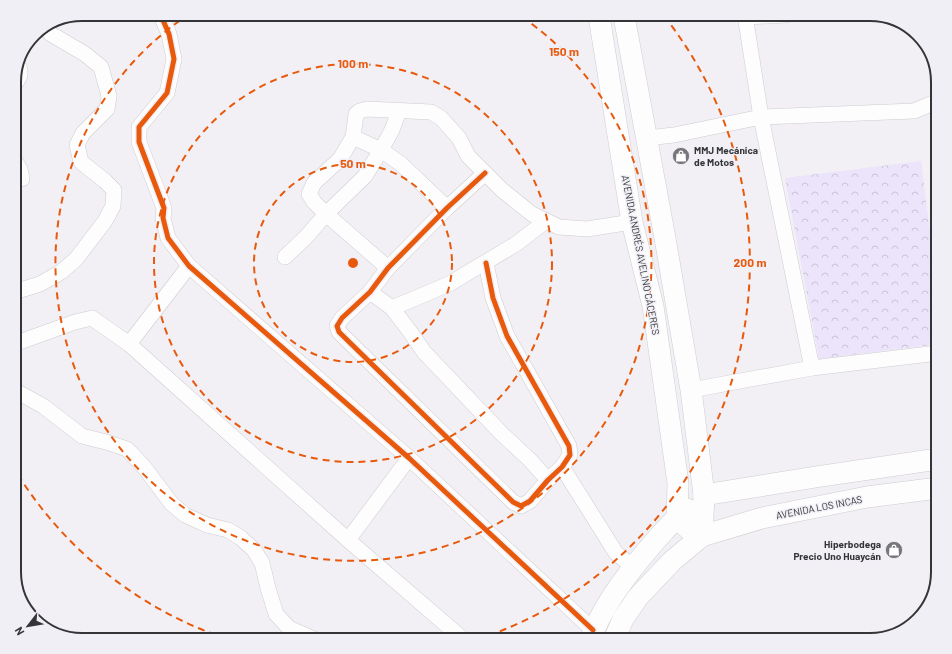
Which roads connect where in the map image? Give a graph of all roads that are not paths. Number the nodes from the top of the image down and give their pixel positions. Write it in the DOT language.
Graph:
graph roads {
  1 [pos="163,21"];
  2 [pos="600,21"];
  3 [pos="625,21"];
  4 [pos="746,21"];
  5 [pos="49,31"];
  6 [pos="931,104"];
  7 [pos="399,111"];
  8 [pos="761,117"];
  9 [pos="353,137"];
  10 [pos="647,138"];
  11 [pos="382,150"];
  12 [pos="485,173"];
  13 [pos="21,174"];
  14 [pos="22,179"];
  15 [pos="447,208"];
  16 [pos="326,214"];
  17 [pos="546,221"];
  18 [pos="632,222"];
  19 [pos="285,257"];
  20 [pos="486,263"];
  21 [pos="189,266"];
  22 [pos="388,268"];
  23 [pos="21,290"];
  24 [pos="370,292"];
  25 [pos="676,303"];
  26 [pos="653,306"];
  27 [pos="392,308"];
  28 [pos="21,341"];
  29 [pos="129,344"];
  30 [pos="931,354"];
  31 [pos="812,368"];
  32 [pos="691,390"];
  33 [pos="21,394"];
  34 [pos="409,458"];
  35 [pos="931,460"];
  36 [pos="562,468"];
  37 [pos="548,480"];
  38 [pos="931,489"];
  39 [pos="704,495"];
  40 [pos="677,518"];
  41 [pos="702,536"];
  42 [pos="348,540"];
  43 [pos="634,568"];
  44 [pos="300,633"];
  45 [pos="456,633"];
  46 [pos="590,633"];
  47 [pos="593,633"];
  48 [pos="617,633"];
  1 -- 21 [label="street"];
  2 -- 18 [label="main road, AVENIDA ANDRÉS AVELINO CÁCERES"];
  3 -- 10 [label="main road"];
  4 -- 8 [label="street"];
  5 -- 23 [label="street"];
  6 -- 8 [label="street"];
  7 -- 9 [label="street"];
  7 -- 11 [label="street"];
  7 -- 12 [label="street"];
  8 -- 10 [label="street"];
  8 -- 31 [label="street"];
  9 -- 11 [label="street"];
  9 -- 16 [label="street"];
  10 -- 25 [label="main road"];
  11 -- 15 [label="street"];
  11 -- 16 [label="street"];
  12 -- 15 [label="street"];
  12 -- 17 [label="street"];
  13 -- 14 [label="street"];
  15 -- 22 [label="street"];
  16 -- 19 [label="street"];
  16 -- 22 [label="street"];
  17 -- 18 [label="street"];
  17 -- 20 [label="street"];
  18 -- 26 [label="main road, AVENIDA ANDRÉS AVELINO CÁCERES"];
  20 -- 27 [label="street"];
  20 -- 36 [label="street"];
  21 -- 29 [label="street"];
  21 -- 34 [label="street"];
  22 -- 24 [label="street"];
  24 -- 27 [label="street"];
  24 -- 37 [label="street"];
  25 -- 26 [label="main road"];
  25 -- 32 [label="main road"];
  26 -- 40 [label="main road, AVENIDA ANDRÉS AVELINO CÁCERES"];
  27 -- 37 [label="street"];
  28 -- 29 [label="street"];
  29 -- 42 [label="street"];
  30 -- 31 [label="street"];
  31 -- 32 [label="street"];
  32 -- 39 [label="main road"];
  33 -- 44 [label="street"];
  34 -- 42 [label="street"];
  34 -- 46 [label="street"];
  35 -- 39 [label="main road"];
  36 -- 37 [label="street"];
  36 -- 43 [label="street"];
  38 -- 41 [label="main road, AVENIDA LOS INCAS"];
  39 -- 40 [label="main road"];
  39 -- 41 [label="main road"];
  40 -- 41 [label="main road"];
  40 -- 43 [label="main road"];
  41 -- 48 [label="main road"];
  42 -- 45 [label="street"];
  43 -- 47 [label="main road"];
}
